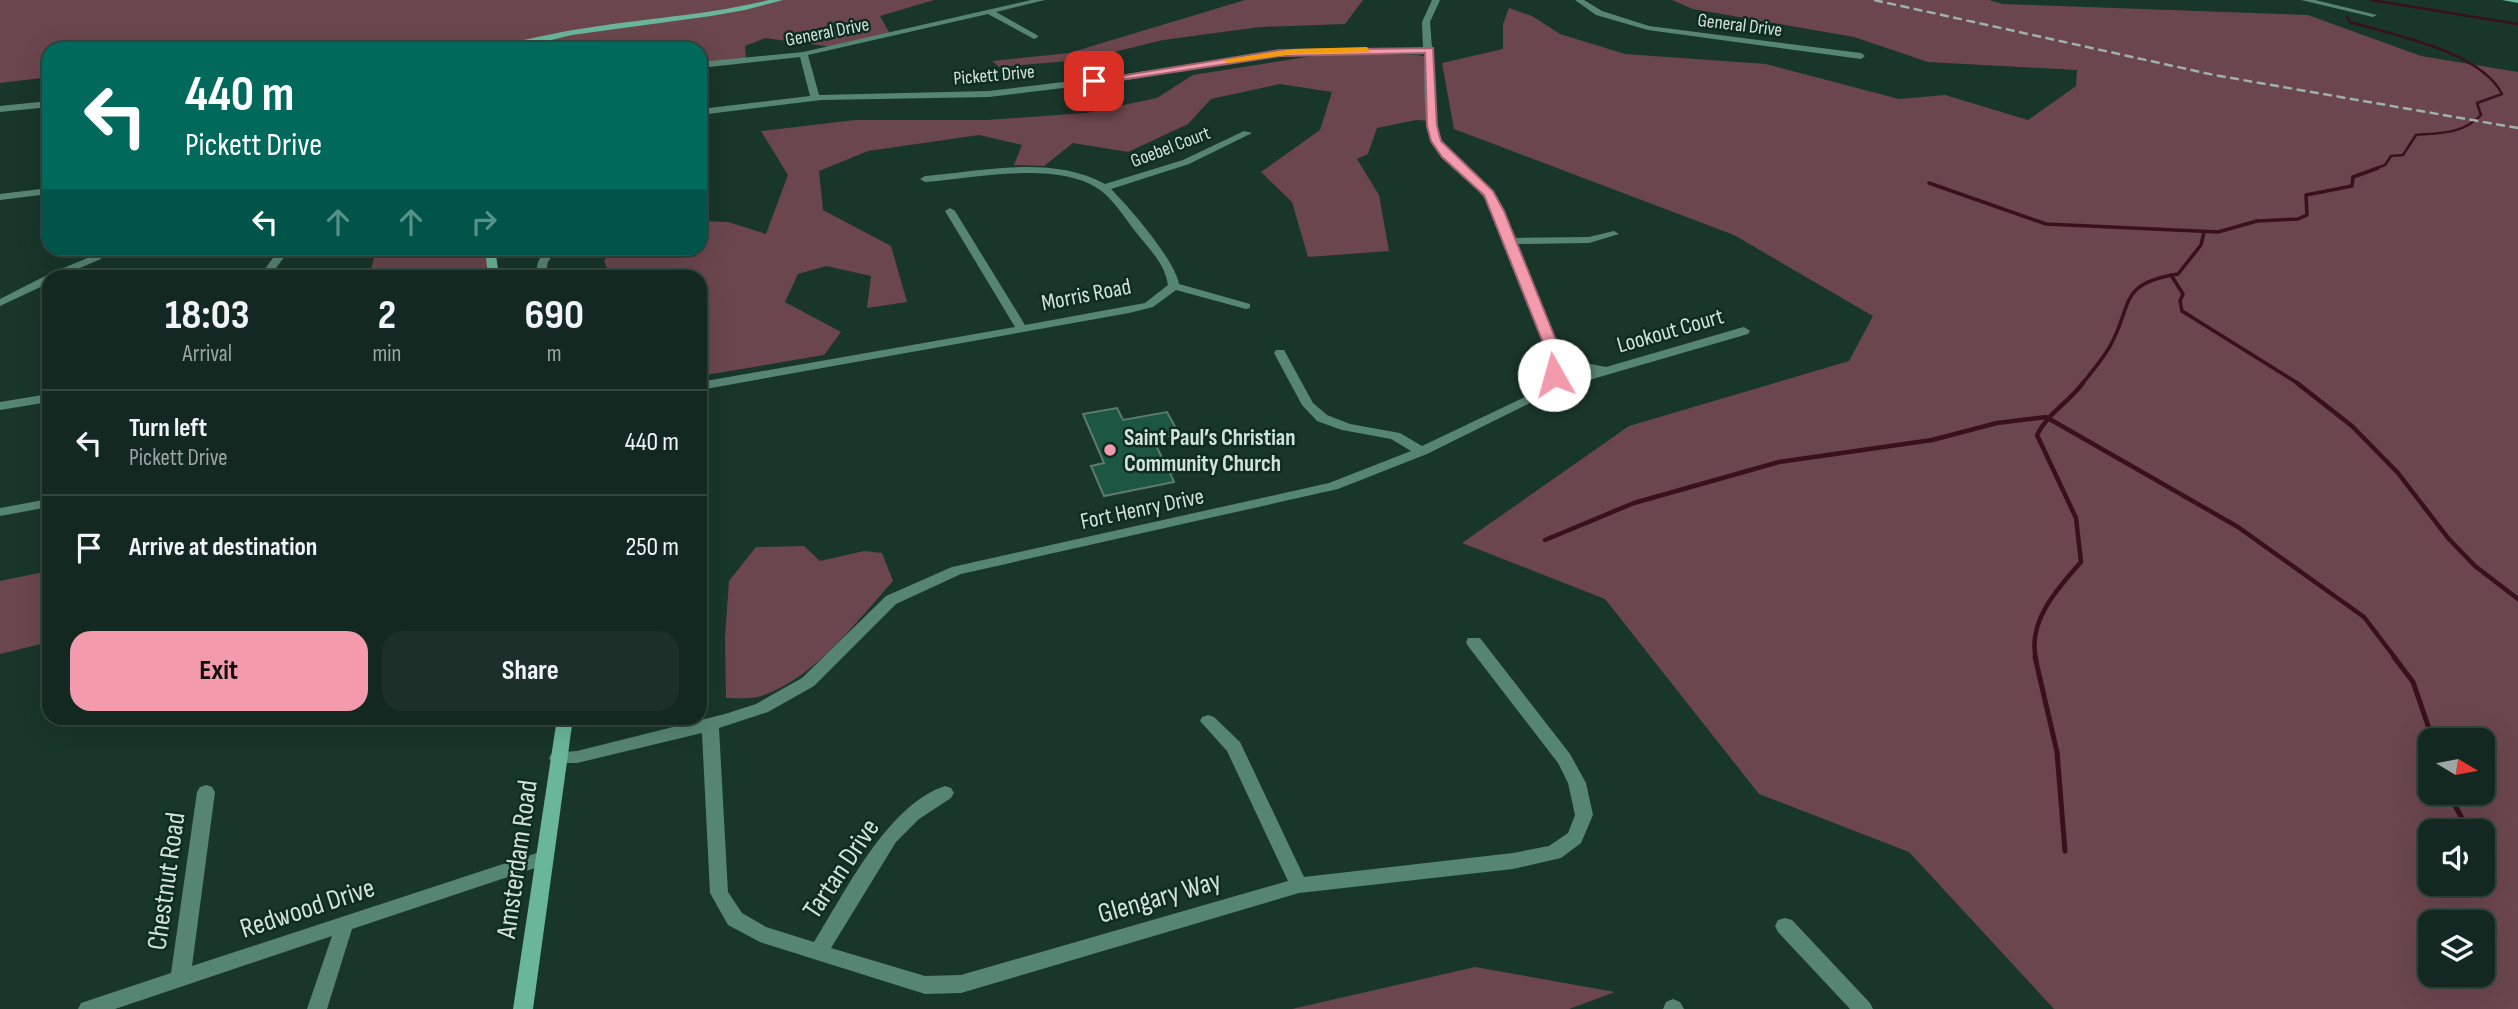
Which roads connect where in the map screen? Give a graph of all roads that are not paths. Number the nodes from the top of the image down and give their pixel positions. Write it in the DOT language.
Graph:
graph roads {
  1 [pos="779,0"];
  2 [pos="1041,0"];
  3 [pos="1436,0"];
  4 [pos="1579,0"];
  5 [pos="2305,0"];
  6 [pos="2507,0"];
  7 [pos="2518,1"];
  8 [pos="990,12"];
  9 [pos="2373,15"];
  10 [pos="1034,37"];
  11 [pos="534,42"];
  12 [pos="1430,50"];
  13 [pos="803,54"];
  14 [pos="1861,56"];
  15 [pos="707,64"];
  16 [pos="815,97"];
  17 [pos="42,105"];
  18 [pos="0,109"];
  19 [pos="707,111"];
  20 [pos="1247,133"];
  21 [pos="925,179"];
  22 [pos="1104,188"];
  23 [pos="42,192"];
  24 [pos="0,197"];
  25 [pos="950,211"];
  26 [pos="1614,234"];
  27 [pos="1510,241"];
  28 [pos="97,257"];
  29 [pos="69,270"];
  30 [pos="42,282"];
  31 [pos="1174,286"];
  32 [pos="0,303"];
  33 [pos="1246,306"];
  34 [pos="1022,329"];
  35 [pos="1744,331"];
  36 [pos="1280,353"];
  37 [pos="1555,356"];
  38 [pos="1608,370"];
  39 [pos="707,385"];
  40 [pos="1535,397"];
  41 [pos="42,399"];
  42 [pos="0,406"];
  43 [pos="1422,452"];
  44 [pos="42,504"];
  45 [pos="0,512"];
  46 [pos="1474,642"];
  47 [pos="1208,721"];
  48 [pos="564,725"];
  49 [pos="710,725"];
  50 [pos="558,758"];
  51 [pos="206,792"];
  52 [pos="945,793"];
  53 [pos="543,858"];
  54 [pos="1299,885"];
  55 [pos="343,926"];
  56 [pos="1785,926"];
  57 [pos="818,951"];
  58 [pos="180,978"];
  59 [pos="88,1009"];
  60 [pos="317,1009"];
  61 [pos="523,1009"];
  62 [pos="1863,1009"];
  1 -- 11 [label="street"];
  2 -- 8 [label="street, General Drive"];
  3 -- 12 [label="street"];
  4 -- 14 [label="street, General Drive"];
  5 -- 9 [label="street"];
  6 -- 7 [label="street"];
  8 -- 10 [label="street"];
  8 -- 13 [label="street, General Drive"];
  12 -- 16 [label="street, Pickett Drive"];
  12 -- 27 [label="street"];
  13 -- 15 [label="street, General Drive"];
  13 -- 16 [label="street"];
  16 -- 19 [label="street, Pickett Drive"];
  17 -- 18 [label="street"];
  20 -- 22 [label="street, Goebel Court"];
  21 -- 22 [label="street"];
  22 -- 31 [label="street"];
  23 -- 24 [label="street"];
  25 -- 34 [label="street"];
  26 -- 27 [label="street"];
  27 -- 37 [label="street"];
  28 -- 29 [label="street"];
  30 -- 32 [label="street"];
  31 -- 33 [label="street"];
  31 -- 34 [label="street, Morris Road"];
  34 -- 39 [label="street, Morris Road"];
  35 -- 38 [label="street, Lookout Court"];
  36 -- 43 [label="street"];
  37 -- 38 [label="street, Lookout Court"];
  37 -- 40 [label="street, Fort Henry Drive"];
  38 -- 40 [label="street, Lookout Court"];
  40 -- 43 [label="street, Fort Henry Drive"];
  41 -- 42 [label="street"];
  43 -- 49 [label="street, Fort Henry Drive"];
  44 -- 45 [label="street"];
  46 -- 54 [label="street, Glengary Way"];
  47 -- 54 [label="street"];
  48 -- 50 [label="street, Amsterdam Road"];
  49 -- 50 [label="street, Fort Henry Drive"];
  49 -- 57 [label="street, Glengary Way"];
  50 -- 53 [label="street, Amsterdam Road"];
  51 -- 58 [label="street, Chestnut Road"];
  52 -- 57 [label="street, Tartan Drive"];
  53 -- 55 [label="street, Redwood Drive"];
  53 -- 61 [label="street, Amsterdam Road"];
  54 -- 57 [label="street, Glengary Way"];
  55 -- 58 [label="street, Redwood Drive"];
  55 -- 60 [label="street"];
  56 -- 62 [label="street"];
  58 -- 59 [label="street, Redwood Drive"];
}
